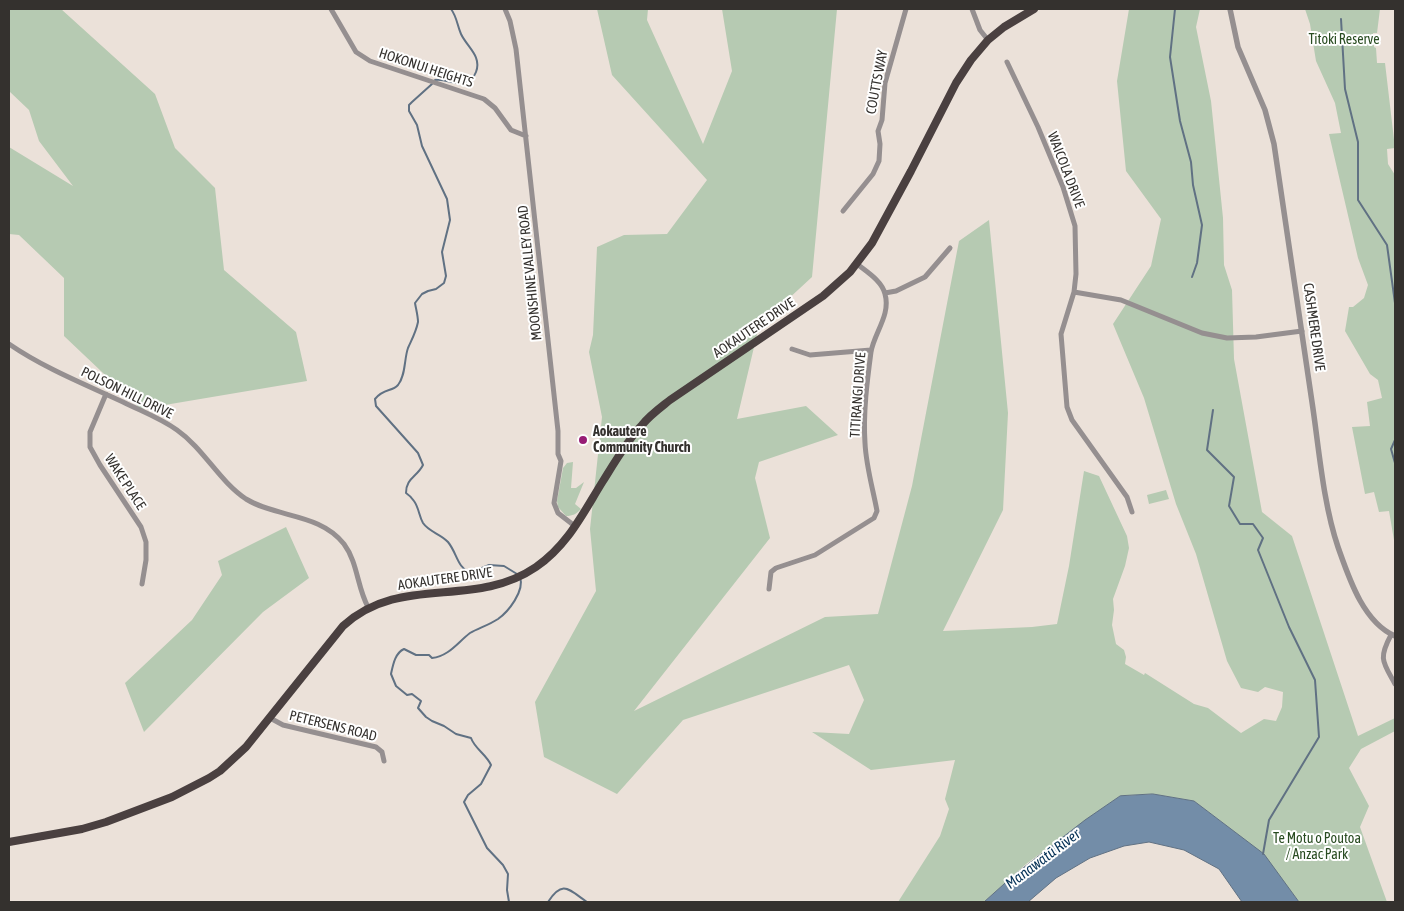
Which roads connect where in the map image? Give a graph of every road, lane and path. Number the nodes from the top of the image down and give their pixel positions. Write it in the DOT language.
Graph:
graph roads {
  1 [pos="331,9"];
  2 [pos="505,9"];
  3 [pos="906,9"];
  4 [pos="972,9"];
  5 [pos="1034,9"];
  6 [pos="1230,9"];
  7 [pos="988,40"];
  8 [pos="1007,62"];
  9 [pos="526,136"];
  10 [pos="843,211"];
  11 [pos="950,248"];
  12 [pos="857,264"];
  13 [pos="1074,292"];
  14 [pos="885,293"];
  15 [pos="1302,331"];
  16 [pos="9,344"];
  17 [pos="792,349"];
  18 [pos="871,350"];
  19 [pos="106,394"];
  20 [pos="1132,512"];
  21 [pos="576,526"];
  22 [pos="142,584"];
  23 [pos="769,589"];
  24 [pos="368,607"];
  25 [pos="1393,636"];
  26 [pos="1395,684"];
  27 [pos="270,718"];
  28 [pos="384,761"];
  29 [pos="9,842"];
  1 -- 9 [label="street, HOKONUI HEIGHTS"];
  2 -- 9 [label="street, MOONSHINE VALLEY ROAD"];
  3 -- 10 [label="street, COUTTS WAY"];
  4 -- 7 [label="street"];
  5 -- 7 [label="highway, AOKAUTERE DRIVE"];
  6 -- 15 [label="street, CASHMERE DRIVE"];
  7 -- 12 [label="highway, AOKAUTERE DRIVE"];
  8 -- 13 [label="street, WAICOLA DRIVE"];
  9 -- 21 [label="street, MOONSHINE VALLEY ROAD"];
  11 -- 14 [label="street"];
  12 -- 14 [label="street"];
  12 -- 21 [label="highway, AOKAUTERE DRIVE"];
  13 -- 15 [label="street"];
  13 -- 20 [label="street, WAICOLA DRIVE"];
  14 -- 18 [label="street, TITIRANGI DRIVE"];
  15 -- 25 [label="street, CASHMERE DRIVE"];
  16 -- 19 [label="street, POLSON HILL DRIVE"];
  17 -- 18 [label="street"];
  18 -- 23 [label="street, TITIRANGI DRIVE"];
  19 -- 22 [label="street, WAKE PLACE"];
  19 -- 24 [label="street, POLSON HILL DRIVE"];
  21 -- 24 [label="highway, AOKAUTERE DRIVE"];
  24 -- 27 [label="highway, AOKAUTERE DRIVE"];
  25 -- 26 [label="street"];
  27 -- 28 [label="street, PETERSENS ROAD"];
  27 -- 29 [label="highway, AOKAUTERE DRIVE"];
}
